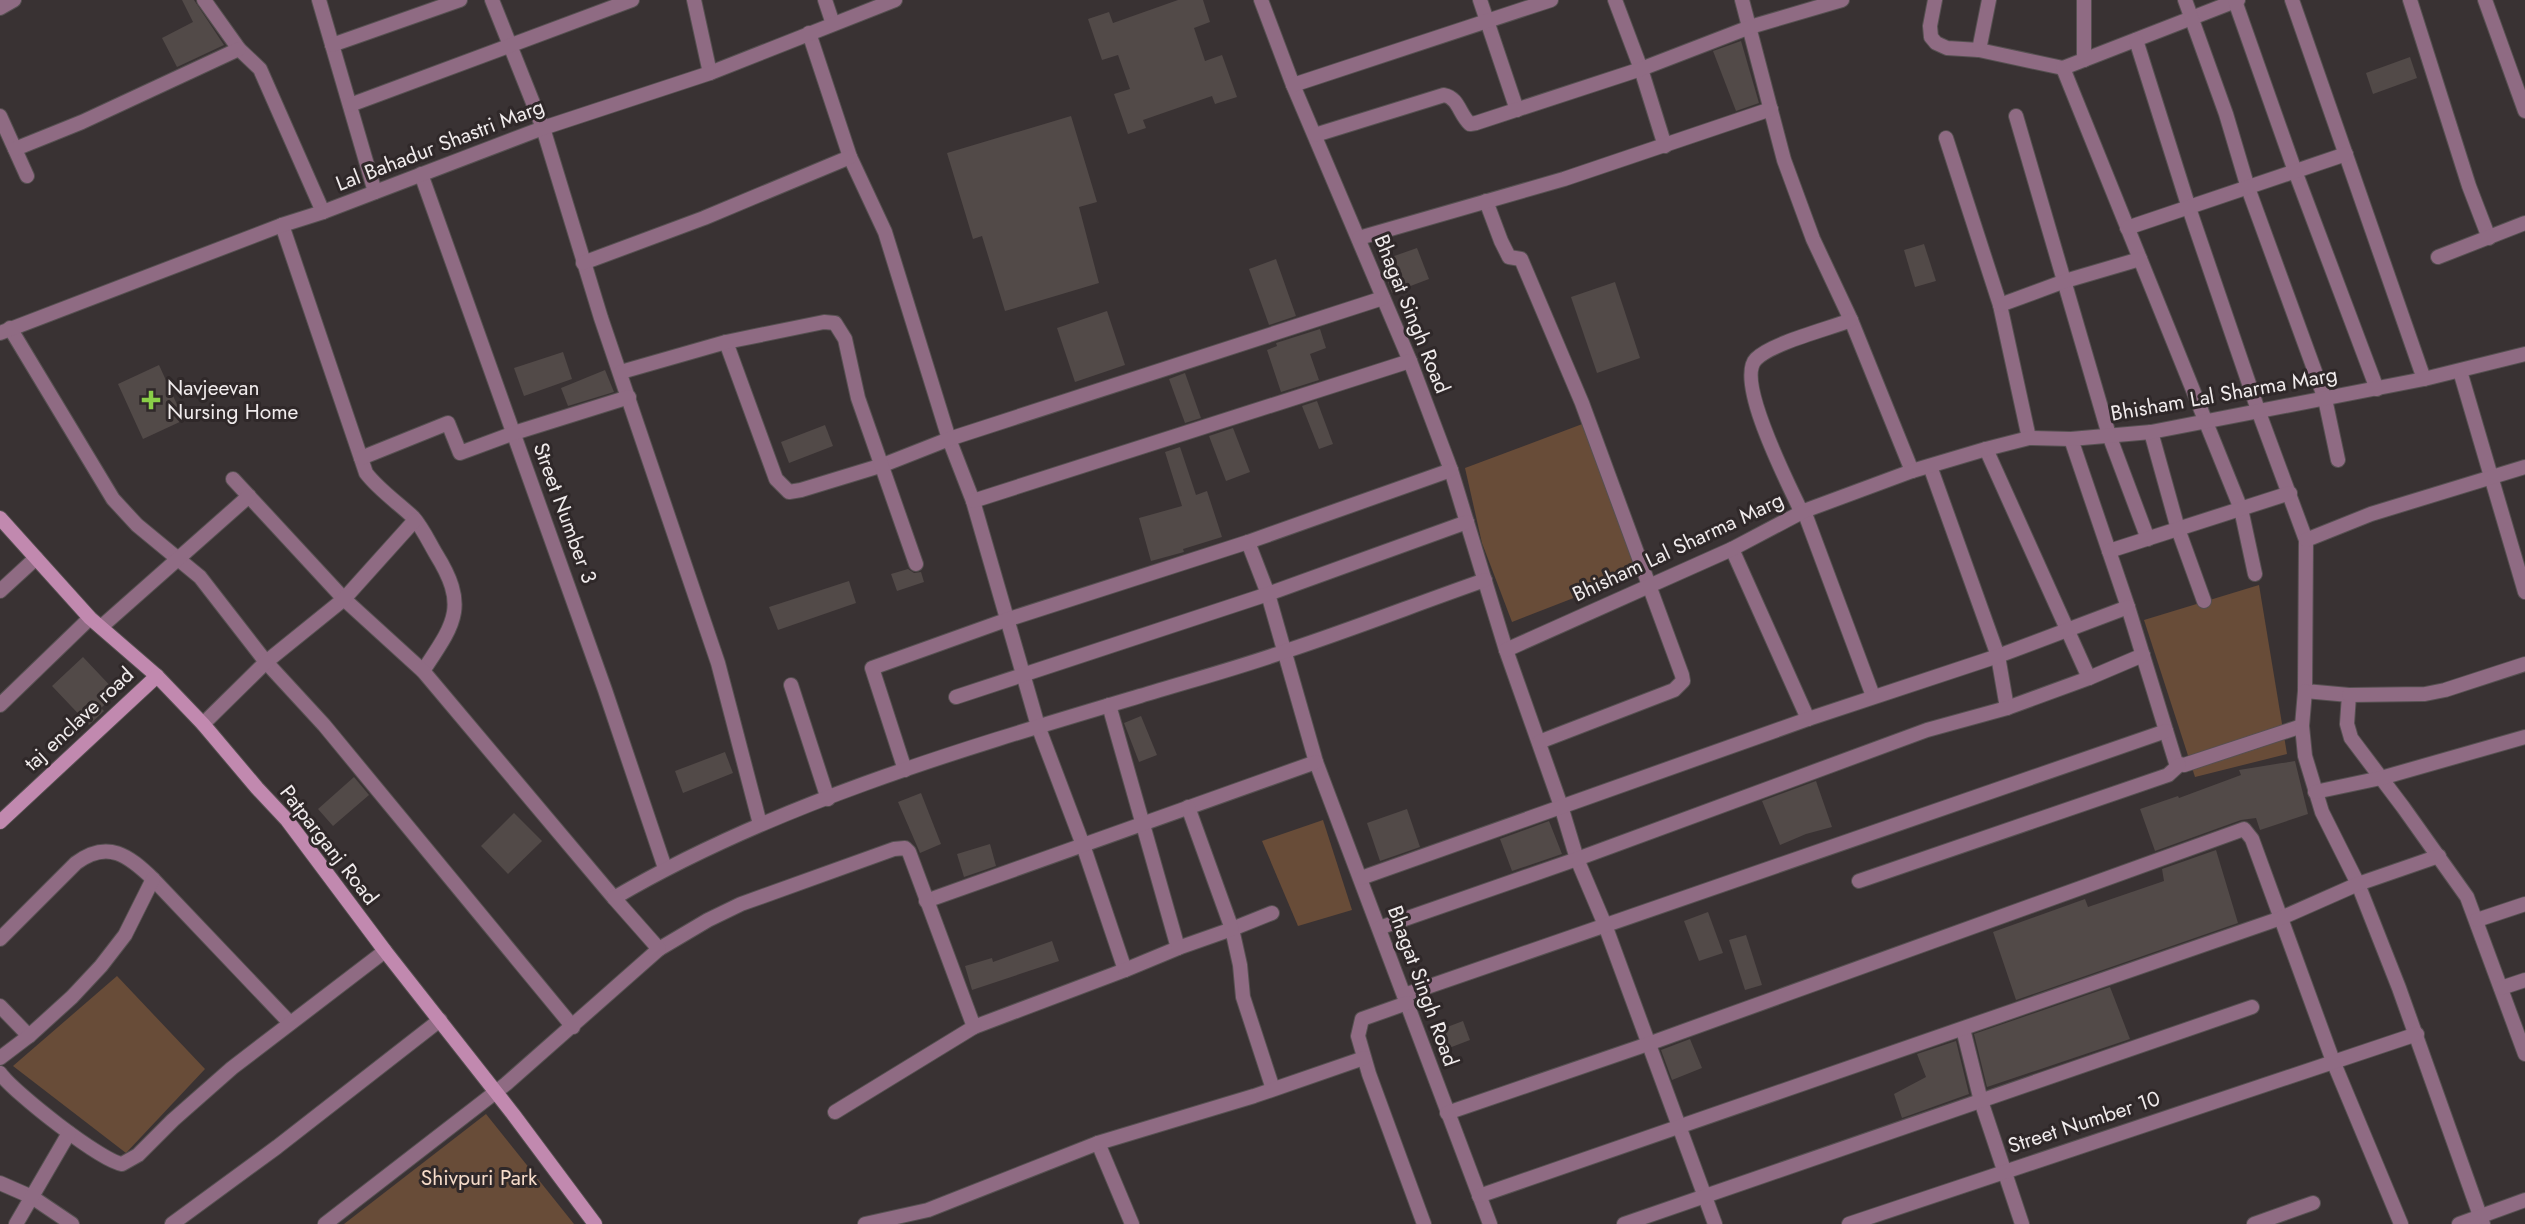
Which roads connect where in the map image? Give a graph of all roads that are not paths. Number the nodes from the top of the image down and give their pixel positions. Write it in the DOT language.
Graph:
graph roads {
  1 [pos="14,0"];
  2 [pos="204,0"];
  3 [pos="319,0"];
  4 [pos="460,0"];
  5 [pos="492,0"];
  6 [pos="632,0"];
  7 [pos="694,0"];
  8 [pos="825,0"];
  9 [pos="895,0"];
  10 [pos="1261,0"];
  11 [pos="1480,0"];
  12 [pos="1551,0"];
  13 [pos="1615,0"];
  14 [pos="1742,0"];
  15 [pos="1842,0"];
  16 [pos="1935,0"];
  17 [pos="1989,0"];
  18 [pos="2084,0"];
  19 [pos="2185,0"];
  20 [pos="2292,0"];
  21 [pos="2410,0"];
  22 [pos="2485,0"];
  23 [pos="2236,1"];
  24 [pos="0,8"];
  25 [pos="2191,18"];
  26 [pos="1487,21"];
  27 [pos="833,24"];
  28 [pos="1750,27"];
  29 [pos="809,33"];
  30 [pos="2136,40"];
  31 [pos="332,46"];
  32 [pos="510,46"];
  33 [pos="239,49"];
  34 [pos="1979,50"];
  35 [pos="2084,60"];
  36 [pos="2063,68"];
  37 [pos="1642,69"];
  38 [pos="710,73"];
  39 [pos="1293,85"];
  40 [pos="350,105"];
  41 [pos="1771,108"];
  42 [pos="1517,110"];
  43 [pos="2525,111"];
  44 [pos="0,116"];
  45 [pos="2016,116"];
  46 [pos="543,128"];
  47 [pos="1315,135"];
  48 [pos="1946,138"];
  49 [pos="1665,146"];
  50 [pos="15,149"];
  51 [pos="2346,154"];
  52 [pos="850,157"];
  53 [pos="2295,171"];
  54 [pos="421,174"];
  55 [pos="27,176"];
  56 [pos="2248,188"];
  57 [pos="375,192"];
  58 [pos="1486,201"];
  59 [pos="2189,208"];
  60 [pos="323,212"];
  61 [pos="2525,223"];
  62 [pos="282,225"];
  63 [pos="2127,228"];
  64 [pos="1359,238"];
  65 [pos="2489,238"];
  66 [pos="2438,257"];
  67 [pos="2140,259"];
  68 [pos="583,262"];
  69 [pos="2064,281"];
  70 [pos="1383,298"];
  71 [pos="2000,305"];
  72 [pos="1851,320"];
  73 [pos="5,331"];
  74 [pos="726,342"];
  75 [pos="2525,354"];
  76 [pos="1410,361"];
  77 [pos="2460,371"];
  78 [pos="621,372"];
  79 [pos="2424,379"];
  80 [pos="2376,389"];
  81 [pos="629,397"];
  82 [pos="2325,399"];
  83 [pos="2258,410"];
  84 [pos="2207,422"];
  85 [pos="2151,432"];
  86 [pos="514,433"];
  87 [pos="2109,435"];
  88 [pos="2029,438"];
  89 [pos="948,439"];
  90 [pos="2071,439"];
  91 [pos="1986,449"];
  92 [pos="361,458"];
  93 [pos="2338,460"];
  94 [pos="883,465"];
  95 [pos="1930,466"];
  96 [pos="2525,467"];
  97 [pos="1451,470"];
  98 [pos="1912,471"];
  99 [pos="2491,477"];
  100 [pos="233,479"];
  101 [pos="2290,494"];
  102 [pos="249,496"];
  103 [pos="973,501"];
  104 [pos="2241,509"];
  105 [pos="1804,512"];
  106 [pos="0,518"];
  107 [pos="415,520"];
  108 [pos="1467,522"];
  109 [pos="2178,529"];
  110 [pos="2148,539"];
  111 [pos="2306,540"];
  112 [pos="1248,542"];
  113 [pos="2519,548"];
  114 [pos="1732,549"];
  115 [pos="2109,551"];
  116 [pos="36,558"];
  117 [pos="178,558"];
  118 [pos="916,564"];
  119 [pos="2255,575"];
  120 [pos="1485,580"];
  121 [pos="1650,583"];
  122 [pos="0,591"];
  123 [pos="2525,592"];
  124 [pos="1268,594"];
  125 [pos="344,598"];
  126 [pos="2204,601"];
  127 [pos="2128,607"];
  128 [pos="1006,620"];
  129 [pos="95,622"];
  130 [pos="2066,629"];
  131 [pos="1506,650"];
  132 [pos="1286,652"];
  133 [pos="2143,655"];
  134 [pos="1998,656"];
  135 [pos="267,662"];
  136 [pos="2525,664"];
  137 [pos="422,671"];
  138 [pos="1023,675"];
  139 [pos="157,676"];
  140 [pos="2089,678"];
  141 [pos="791,685"];
  142 [pos="2305,691"];
  143 [pos="2349,695"];
  144 [pos="1873,696"];
  145 [pos="956,697"];
  146 [pos="0,705"];
  147 [pos="1109,705"];
  148 [pos="2007,708"];
  149 [pos="1808,719"];
  150 [pos="203,724"];
  151 [pos="1038,726"];
  152 [pos="2302,726"];
  153 [pos="2166,731"];
  154 [pos="2525,737"];
  155 [pos="1539,742"];
  156 [pos="1317,762"];
  157 [pos="2179,765"];
  158 [pos="905,770"];
  159 [pos="2381,778"];
  160 [pos="2315,792"];
  161 [pos="828,799"];
  162 [pos="1561,806"];
  163 [pos="1188,807"];
  164 [pos="0,822"];
  165 [pos="760,824"];
  166 [pos="1144,824"];
  167 [pos="1083,845"];
  168 [pos="2439,856"];
  169 [pos="1577,859"];
  170 [pos="665,868"];
  171 [pos="1361,878"];
  172 [pos="153,879"];
  173 [pos="1859,881"];
  174 [pos="2358,884"];
  175 [pos="614,898"];
  176 [pos="926,901"];
  177 [pos="2525,904"];
  178 [pos="1272,913"];
  179 [pos="2281,918"];
  180 [pos="2477,919"];
  181 [pos="1605,925"];
  182 [pos="1379,928"];
  183 [pos="1232,929"];
  184 [pos="0,939"];
  185 [pos="1178,948"];
  186 [pos="659,949"];
  187 [pos="385,951"];
  188 [pos="1125,970"];
  189 [pos="2525,980"];
  190 [pos="2501,988"];
  191 [pos="1405,999"];
  192 [pos="0,1006"];
  193 [pos="2252,1007"];
  194 [pos="440,1020"];
  195 [pos="290,1023"];
  196 [pos="573,1027"];
  197 [pos="974,1027"];
  198 [pos="1963,1029"];
  199 [pos="2417,1034"];
  200 [pos="29,1036"];
  201 [pos="1648,1044"];
  202 [pos="2525,1054"];
  203 [pos="0,1058"];
  204 [pos="1364,1058"];
  205 [pos="2333,1061"];
  206 [pos="0,1073"];
  207 [pos="1273,1089"];
  208 [pos="495,1091"];
  209 [pos="1981,1101"];
  210 [pos="835,1112"];
  211 [pos="1447,1113"];
  212 [pos="1679,1127"];
  213 [pos="69,1133"];
  214 [pos="1098,1143"];
  215 [pos="2004,1171"];
  216 [pos="0,1183"];
  217 [pos="1704,1195"];
  218 [pos="1479,1196"];
  219 [pos="32,1197"];
  220 [pos="2525,1200"];
  221 [pos="2314,1203"];
  222 [pos="2481,1220"];
  223 [pos="16,1224"];
  224 [pos="72,1224"];
  225 [pos="172,1224"];
  226 [pos="325,1224"];
  227 [pos="595,1224"];
  228 [pos="865,1224"];
  229 [pos="1132,1224"];
  230 [pos="1424,1224"];
  231 [pos="1490,1224"];
  232 [pos="1624,1224"];
  233 [pos="1715,1224"];
  234 [pos="1849,1224"];
  235 [pos="2022,1224"];
  236 [pos="2255,1224"];
  237 [pos="2401,1224"];
  238 [pos="2459,1224"];
  1 -- 24 [label="street"];
  2 -- 33 [label="street"];
  3 -- 31 [label="street"];
  4 -- 31 [label="street"];
  5 -- 32 [label="street"];
  6 -- 32 [label="street"];
  7 -- 38 [label="street"];
  8 -- 27 [label="street"];
  9 -- 27 [label="street, Lal Bahadur Shastri Marg"];
  10 -- 39 [label="street, Bhagat Singh Road"];
  11 -- 26 [label="street"];
  12 -- 26 [label="street"];
  13 -- 37 [label="street"];
  14 -- 28 [label="street"];
  15 -- 28 [label="street"];
  16 -- 34 [label="street"];
  17 -- 34 [label="street"];
  18 -- 35 [label="street"];
  19 -- 25 [label="street"];
  20 -- 51 [label="street"];
  21 -- 65 [label="street"];
  22 -- 43 [label="street"];
  23 -- 25 [label="street"];
  23 -- 53 [label="street"];
  25 -- 30 [label="street"];
  25 -- 56 [label="street"];
  26 -- 39 [label="street"];
  26 -- 42 [label="street"];
  27 -- 29 [label="street, Lal Bahadur Shastri Marg"];
  28 -- 37 [label="street"];
  28 -- 41 [label="street"];
  29 -- 38 [label="street, Lal Bahadur Shastri Marg"];
  29 -- 52 [label="street"];
  30 -- 35 [label="street"];
  30 -- 59 [label="street"];
  31 -- 40 [label="street"];
  32 -- 40 [label="street"];
  32 -- 46 [label="street"];
  33 -- 50 [label="street"];
  33 -- 60 [label="street"];
  34 -- 36 [label="street"];
  35 -- 36 [label="street"];
  36 -- 63 [label="street"];
  37 -- 42 [label="street"];
  37 -- 49 [label="street"];
  38 -- 46 [label="street, Lal Bahadur Shastri Marg"];
  39 -- 47 [label="street, Bhagat Singh Road"];
  40 -- 57 [label="street"];
  41 -- 49 [label="street"];
  41 -- 72 [label="street"];
  42 -- 47 [label="street"];
  44 -- 50 [label="street"];
  45 -- 69 [label="street"];
  46 -- 54 [label="street, Lal Bahadur Shastri Marg"];
  46 -- 68 [label="street"];
  47 -- 64 [label="street, Bhagat Singh Road"];
  48 -- 71 [label="street"];
  49 -- 58 [label="street"];
  50 -- 55 [label="street"];
  51 -- 53 [label="street"];
  51 -- 79 [label="street"];
  52 -- 68 [label="street"];
  52 -- 89 [label="street"];
  53 -- 56 [label="street"];
  53 -- 80 [label="street"];
  54 -- 57 [label="street, Lal Bahadur Shastri Marg"];
  54 -- 86 [label="street, Street Number 3"];
  56 -- 59 [label="street"];
  56 -- 82 [label="street"];
  57 -- 60 [label="street, Lal Bahadur Shastri Marg"];
  58 -- 64 [label="street"];
  58 -- 121 [label="street"];
  59 -- 63 [label="street"];
  59 -- 83 [label="street"];
  60 -- 62 [label="street, Lal Bahadur Shastri Marg"];
  61 -- 65 [label="street"];
  62 -- 73 [label="street, Lal Bahadur Shastri Marg"];
  62 -- 92 [label="street"];
  63 -- 67 [label="street"];
  64 -- 70 [label="street, Bhagat Singh Road"];
  65 -- 66 [label="street"];
  67 -- 69 [label="street"];
  67 -- 84 [label="street"];
  68 -- 78 [label="street"];
  69 -- 71 [label="street"];
  69 -- 87 [label="street"];
  70 -- 76 [label="street, Bhagat Singh Road"];
  70 -- 89 [label="street"];
  71 -- 88 [label="street"];
  72 -- 98 [label="street"];
  72 -- 105 [label="street"];
  73 -- 117 [label="street"];
  74 -- 78 [label="street"];
  74 -- 94 [label="street"];
  74 -- 94 [label="street"];
  75 -- 77 [label="street, Bhisham Lal Sharma Marg"];
  76 -- 97 [label="street, Bhagat Singh Road"];
  76 -- 103 [label="street"];
  77 -- 79 [label="street, Bhisham Lal Sharma Marg"];
  77 -- 99 [label="street"];
  78 -- 81 [label="street"];
  79 -- 80 [label="street, Bhisham Lal Sharma Marg"];
  80 -- 82 [label="street, Bhisham Lal Sharma Marg"];
  81 -- 86 [label="street"];
  81 -- 165 [label="street"];
  82 -- 83 [label="street, Bhisham Lal Sharma Marg"];
  82 -- 93 [label="street"];
  83 -- 84 [label="street, Bhisham Lal Sharma Marg"];
  83 -- 101 [label="street"];
  84 -- 85 [label="street, Bhisham Lal Sharma Marg"];
  84 -- 104 [label="street"];
  85 -- 87 [label="street, Bhisham Lal Sharma Marg"];
  85 -- 109 [label="street"];
  86 -- 92 [label="street"];
  86 -- 170 [label="street, Street Number 3"];
  87 -- 90 [label="street, Bhisham Lal Sharma Marg"];
  87 -- 110 [label="street"];
  88 -- 90 [label="street, Bhisham Lal Sharma Marg"];
  88 -- 91 [label="street, Bhisham Lal Sharma Marg"];
  89 -- 94 [label="street"];
  89 -- 103 [label="street"];
  90 -- 115 [label="street"];
  91 -- 95 [label="street, Bhisham Lal Sharma Marg"];
  91 -- 130 [label="street"];
  92 -- 107 [label="street"];
  94 -- 118 [label="street"];
  95 -- 98 [label="street, Bhisham Lal Sharma Marg"];
  95 -- 134 [label="street"];
  96 -- 99 [label="street"];
  97 -- 108 [label="street, Bhagat Singh Road"];
  97 -- 112 [label="street"];
  98 -- 105 [label="street, Bhisham Lal Sharma Marg"];
  99 -- 111 [label="street"];
  99 -- 113 [label="street"];
  100 -- 102 [label="street"];
  101 -- 104 [label="street"];
  101 -- 111 [label="street"];
  102 -- 117 [label="street"];
  102 -- 125 [label="street"];
  103 -- 128 [label="street"];
  104 -- 109 [label="street"];
  104 -- 119 [label="street"];
  105 -- 114 [label="street, Bhisham Lal Sharma Marg"];
  105 -- 144 [label="street"];
  106 -- 116 [label="street, Patparganj Road"];
  107 -- 125 [label="street"];
  107 -- 137 [label="street"];
  108 -- 120 [label="street, Bhagat Singh Road"];
  108 -- 124 [label="street"];
  109 -- 110 [label="street"];
  109 -- 126 [label="street"];
  110 -- 115 [label="street"];
  111 -- 142 [label="street"];
  112 -- 124 [label="street, Bhagat Singh Road"];
  112 -- 128 [label="street"];
  113 -- 123 [label="street"];
  114 -- 121 [label="street, Bhisham Lal Sharma Marg"];
  114 -- 149 [label="street"];
  115 -- 127 [label="street"];
  116 -- 122 [label="street"];
  116 -- 129 [label="street, Patparganj Road"];
  117 -- 129 [label="street"];
  117 -- 135 [label="street"];
  120 -- 131 [label="street, Bhagat Singh Road"];
  120 -- 132 [label="street"];
  121 -- 131 [label="street, Bhisham Lal Sharma Marg"];
  121 -- 155 [label="street"];
  124 -- 132 [label="street, Bhagat Singh Road"];
  124 -- 138 [label="street"];
  125 -- 135 [label="street"];
  125 -- 137 [label="street"];
  127 -- 130 [label="street"];
  127 -- 133 [label="street"];
  128 -- 138 [label="street"];
  128 -- 158 [label="street"];
  129 -- 139 [label="street, Patparganj Road"];
  129 -- 146 [label="street"];
  130 -- 134 [label="street"];
  130 -- 140 [label="street"];
  131 -- 155 [label="street, Bhagat Singh Road"];
  132 -- 147 [label="street"];
  132 -- 156 [label="street, Bhagat Singh Road"];
  133 -- 140 [label="street"];
  133 -- 153 [label="street"];
  134 -- 144 [label="street"];
  134 -- 148 [label="street"];
  135 -- 150 [label="street"];
  135 -- 196 [label="street"];
  136 -- 143 [label="street"];
  137 -- 175 [label="street"];
  138 -- 145 [label="street"];
  138 -- 151 [label="street"];
  139 -- 150 [label="street, Patparganj Road"];
  139 -- 164 [label="street, taj enclave road"];
  140 -- 148 [label="street"];
  141 -- 161 [label="street"];
  142 -- 143 [label="street"];
  142 -- 152 [label="street"];
  143 -- 159 [label="street"];
  144 -- 149 [label="street"];
  147 -- 151 [label="street"];
  147 -- 166 [label="street"];
  148 -- 169 [label="street"];
  149 -- 162 [label="street"];
  150 -- 187 [label="street, Patparganj Road"];
  151 -- 158 [label="street"];
  151 -- 167 [label="street"];
  152 -- 157 [label="street"];
  152 -- 160 [label="street"];
  153 -- 157 [label="street"];
  153 -- 181 [label="street"];
  154 -- 159 [label="street"];
  155 -- 162 [label="street, Bhagat Singh Road"];
  156 -- 163 [label="street"];
  156 -- 171 [label="street, Bhagat Singh Road"];
  157 -- 173 [label="street"];
  158 -- 161 [label="street"];
  159 -- 160 [label="street"];
  159 -- 168 [label="street"];
  160 -- 174 [label="street"];
  161 -- 165 [label="street"];
  162 -- 169 [label="street, Bhagat Singh Road"];
  162 -- 171 [label="street"];
  163 -- 166 [label="street"];
  163 -- 183 [label="street"];
  165 -- 170 [label="street"];
  166 -- 167 [label="street"];
  166 -- 185 [label="street"];
  167 -- 176 [label="street"];
  167 -- 188 [label="street"];
  168 -- 174 [label="street"];
  168 -- 180 [label="street"];
  169 -- 181 [label="street, Bhagat Singh Road"];
  169 -- 182 [label="street"];
  170 -- 175 [label="street"];
  171 -- 182 [label="street, Bhagat Singh Road"];
  172 -- 184 [label="street"];
  172 -- 195 [label="street"];
  172 -- 200 [label="street"];
  174 -- 179 [label="street"];
  174 -- 199 [label="street"];
  175 -- 186 [label="street"];
  176 -- 186 [label="street"];
  176 -- 197 [label="street"];
  177 -- 180 [label="street"];
  178 -- 183 [label="street"];
  179 -- 198 [label="street"];
  179 -- 201 [label="street"];
  179 -- 205 [label="street"];
  180 -- 190 [label="street"];
  181 -- 191 [label="street"];
  181 -- 201 [label="street, Bhagat Singh Road"];
  182 -- 191 [label="street, Bhagat Singh Road"];
  183 -- 185 [label="street"];
  183 -- 207 [label="street"];
  185 -- 188 [label="street"];
  186 -- 196 [label="street"];
  187 -- 194 [label="street, Patparganj Road"];
  187 -- 195 [label="street"];
  188 -- 197 [label="street"];
  189 -- 190 [label="street"];
  190 -- 202 [label="street"];
  191 -- 204 [label="street"];
  191 -- 211 [label="street, Bhagat Singh Road"];
  192 -- 200 [label="street"];
  193 -- 209 [label="street"];
  194 -- 208 [label="street, Patparganj Road"];
  194 -- 225 [label="street"];
  195 -- 213 [label="street"];
  196 -- 208 [label="street"];
  197 -- 210 [label="street"];
  198 -- 209 [label="street"];
  198 -- 212 [label="street"];
  199 -- 205 [label="street, Street Number 10"];
  199 -- 222 [label="street"];
  200 -- 203 [label="street"];
  201 -- 211 [label="street"];
  201 -- 212 [label="street, Bhagat Singh Road"];
  204 -- 207 [label="street"];
  204 -- 230 [label="street"];
  205 -- 215 [label="street, Street Number 10"];
  205 -- 237 [label="street"];
  206 -- 213 [label="street"];
  207 -- 214 [label="street"];
  208 -- 226 [label="street"];
  208 -- 227 [label="street, Patparganj Road"];
  209 -- 215 [label="street"];
  209 -- 217 [label="street"];
  211 -- 218 [label="street, Bhagat Singh Road"];
  212 -- 217 [label="street, Bhagat Singh Road"];
  212 -- 218 [label="street"];
  213 -- 219 [label="street"];
  214 -- 228 [label="street"];
  214 -- 229 [label="street"];
  215 -- 234 [label="street, Street Number 10"];
  215 -- 235 [label="street"];
  216 -- 219 [label="street"];
  217 -- 232 [label="street"];
  217 -- 233 [label="street, Bhagat Singh Road"];
  218 -- 231 [label="street, Bhagat Singh Road"];
  219 -- 223 [label="street"];
  219 -- 224 [label="street"];
  220 -- 222 [label="street"];
  221 -- 236 [label="street"];
  222 -- 238 [label="street"];
}
